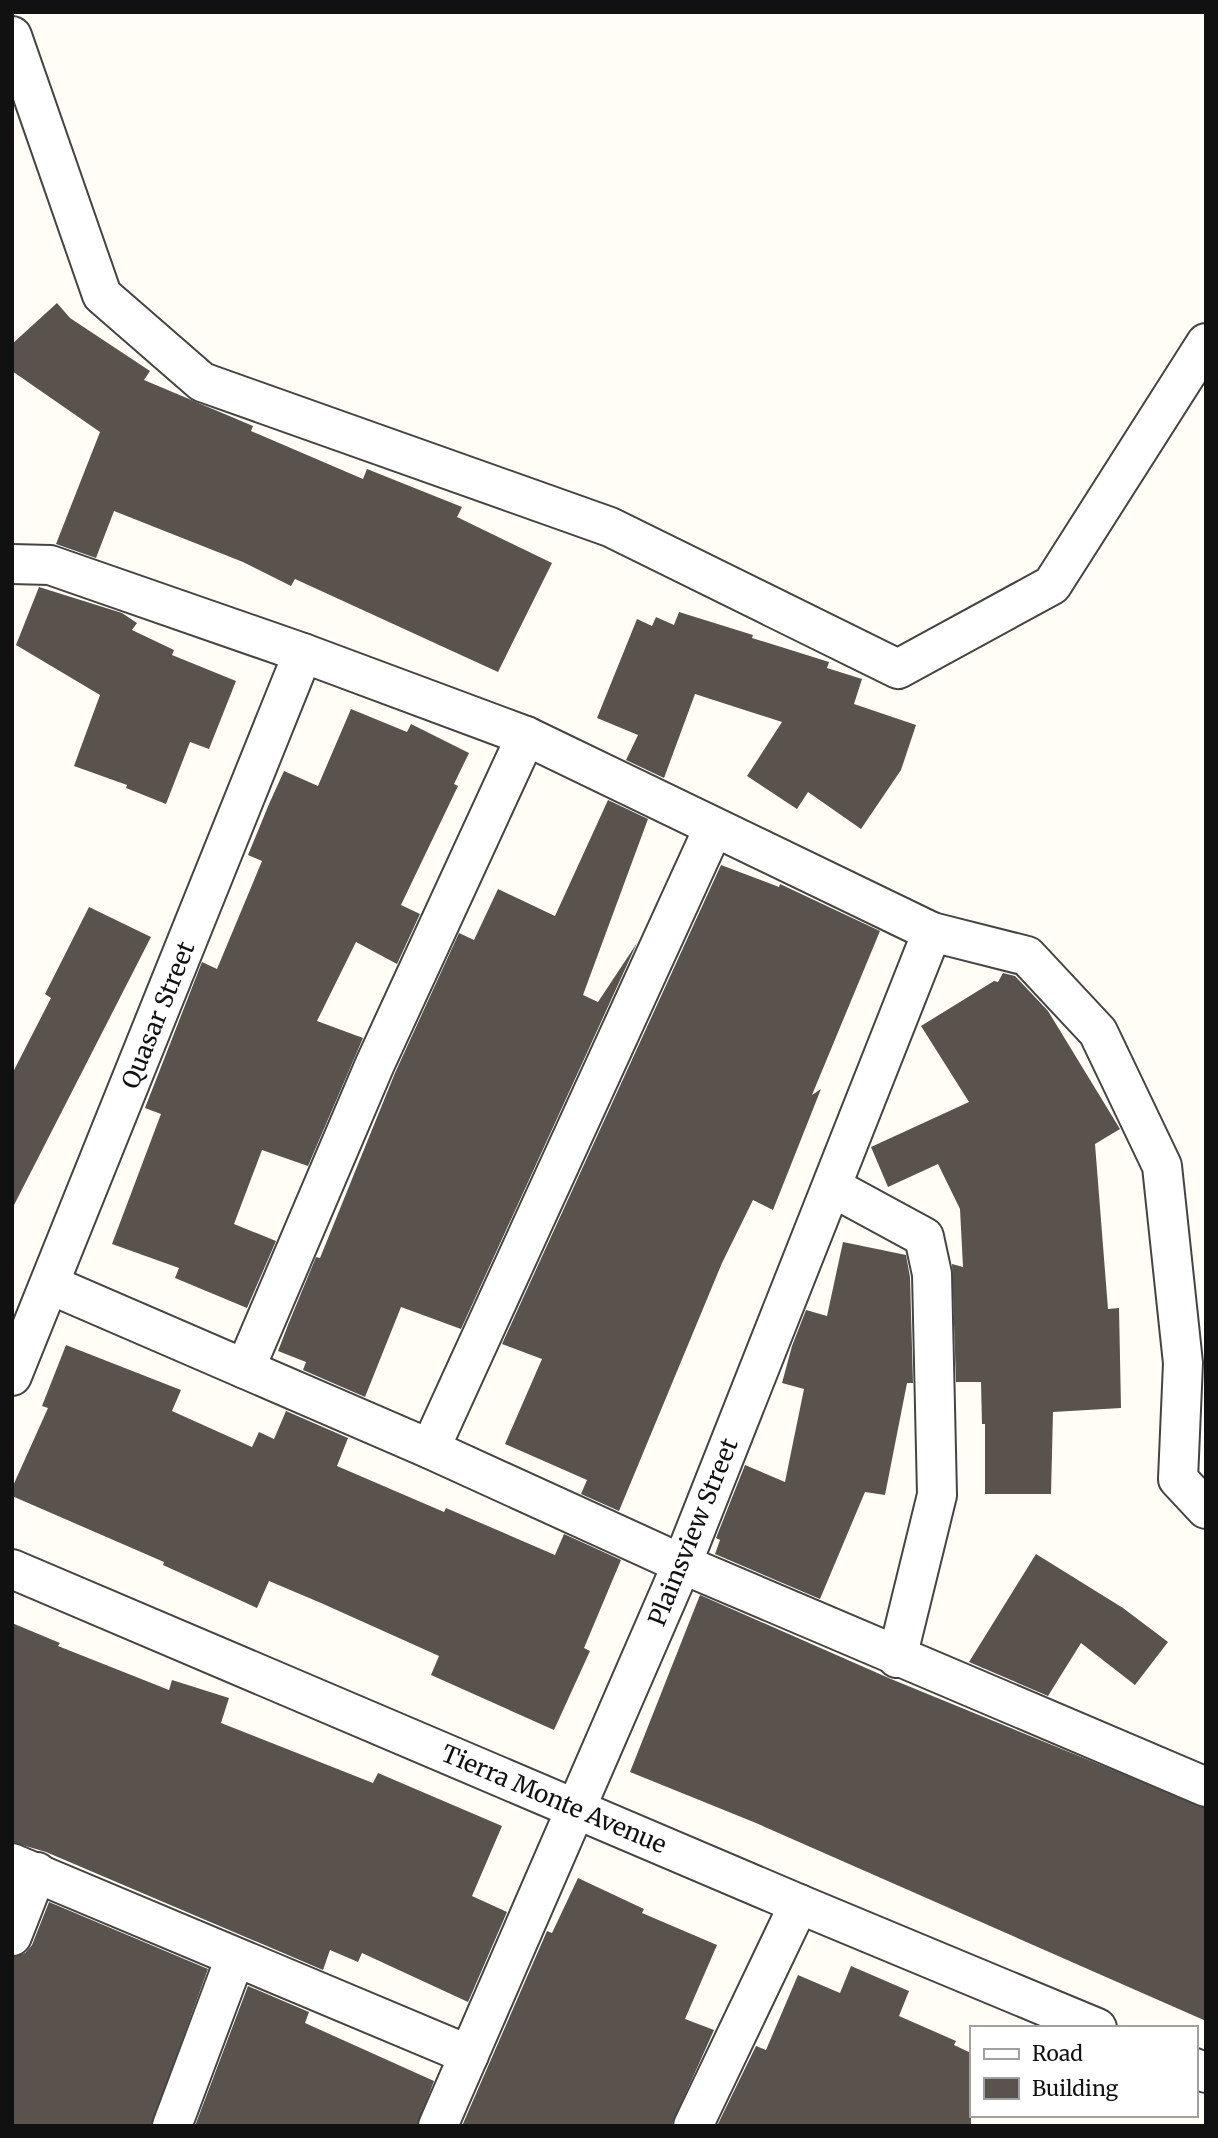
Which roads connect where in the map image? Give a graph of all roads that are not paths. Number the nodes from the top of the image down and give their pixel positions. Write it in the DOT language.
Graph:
graph roads {
  1 [pos="16,12"];
  2 [pos="12,17"];
  3 [pos="12,36"];
  4 [pos="1206,343"];
  5 [pos="12,564"];
  6 [pos="303,653"];
  7 [pos="526,736"];
  8 [pos="713,829"];
  9 [pos="932,932"];
  10 [pos="831,1187"];
  11 [pos="51,1284"];
  12 [pos="245,1369"];
  13 [pos="12,1376"];
  14 [pos="430,1449"];
  15 [pos="1206,1509"];
  16 [pos="681,1564"];
  17 [pos="12,1569"];
  18 [pos="897,1658"];
  19 [pos="1206,1787"];
  20 [pos="578,1808"];
  21 [pos="24,1868"];
  22 [pos="799,1904"];
  23 [pos="12,1936"];
  24 [pos="235,1958"];
  25 [pos="1092,2026"];
  26 [pos="469,2056"];
  27 [pos="172,2126"];
  28 [pos="438,2126"];
  29 [pos="694,2126"];
  1 -- 2 [label="street"];
  3 -- 4 [label="street"];
  5 -- 6 [label="street"];
  6 -- 7 [label="street"];
  6 -- 11 [label="street, Quasar Street"];
  7 -- 8 [label="street"];
  7 -- 12 [label="street"];
  8 -- 9 [label="street"];
  8 -- 14 [label="street"];
  9 -- 10 [label="street, Plainsview Street"];
  9 -- 15 [label="street"];
  10 -- 16 [label="street, Plainsview Street"];
  10 -- 18 [label="street"];
  11 -- 12 [label="street"];
  11 -- 13 [label="street, Quasar Street"];
  12 -- 14 [label="street"];
  14 -- 16 [label="street"];
  16 -- 18 [label="street"];
  16 -- 20 [label="street, Plainsview Street"];
  17 -- 20 [label="street, Tierra Monte Avenue"];
  18 -- 19 [label="street"];
  20 -- 22 [label="street, Tierra Monte Avenue"];
  20 -- 26 [label="street, Plainsview Street"];
  21 -- 23 [label="street"];
  21 -- 24 [label="street"];
  22 -- 25 [label="street, Tierra Monte Avenue"];
  22 -- 29 [label="street"];
  24 -- 26 [label="street"];
  24 -- 27 [label="street"];
  26 -- 28 [label="street, Plainsview Street"];
}
